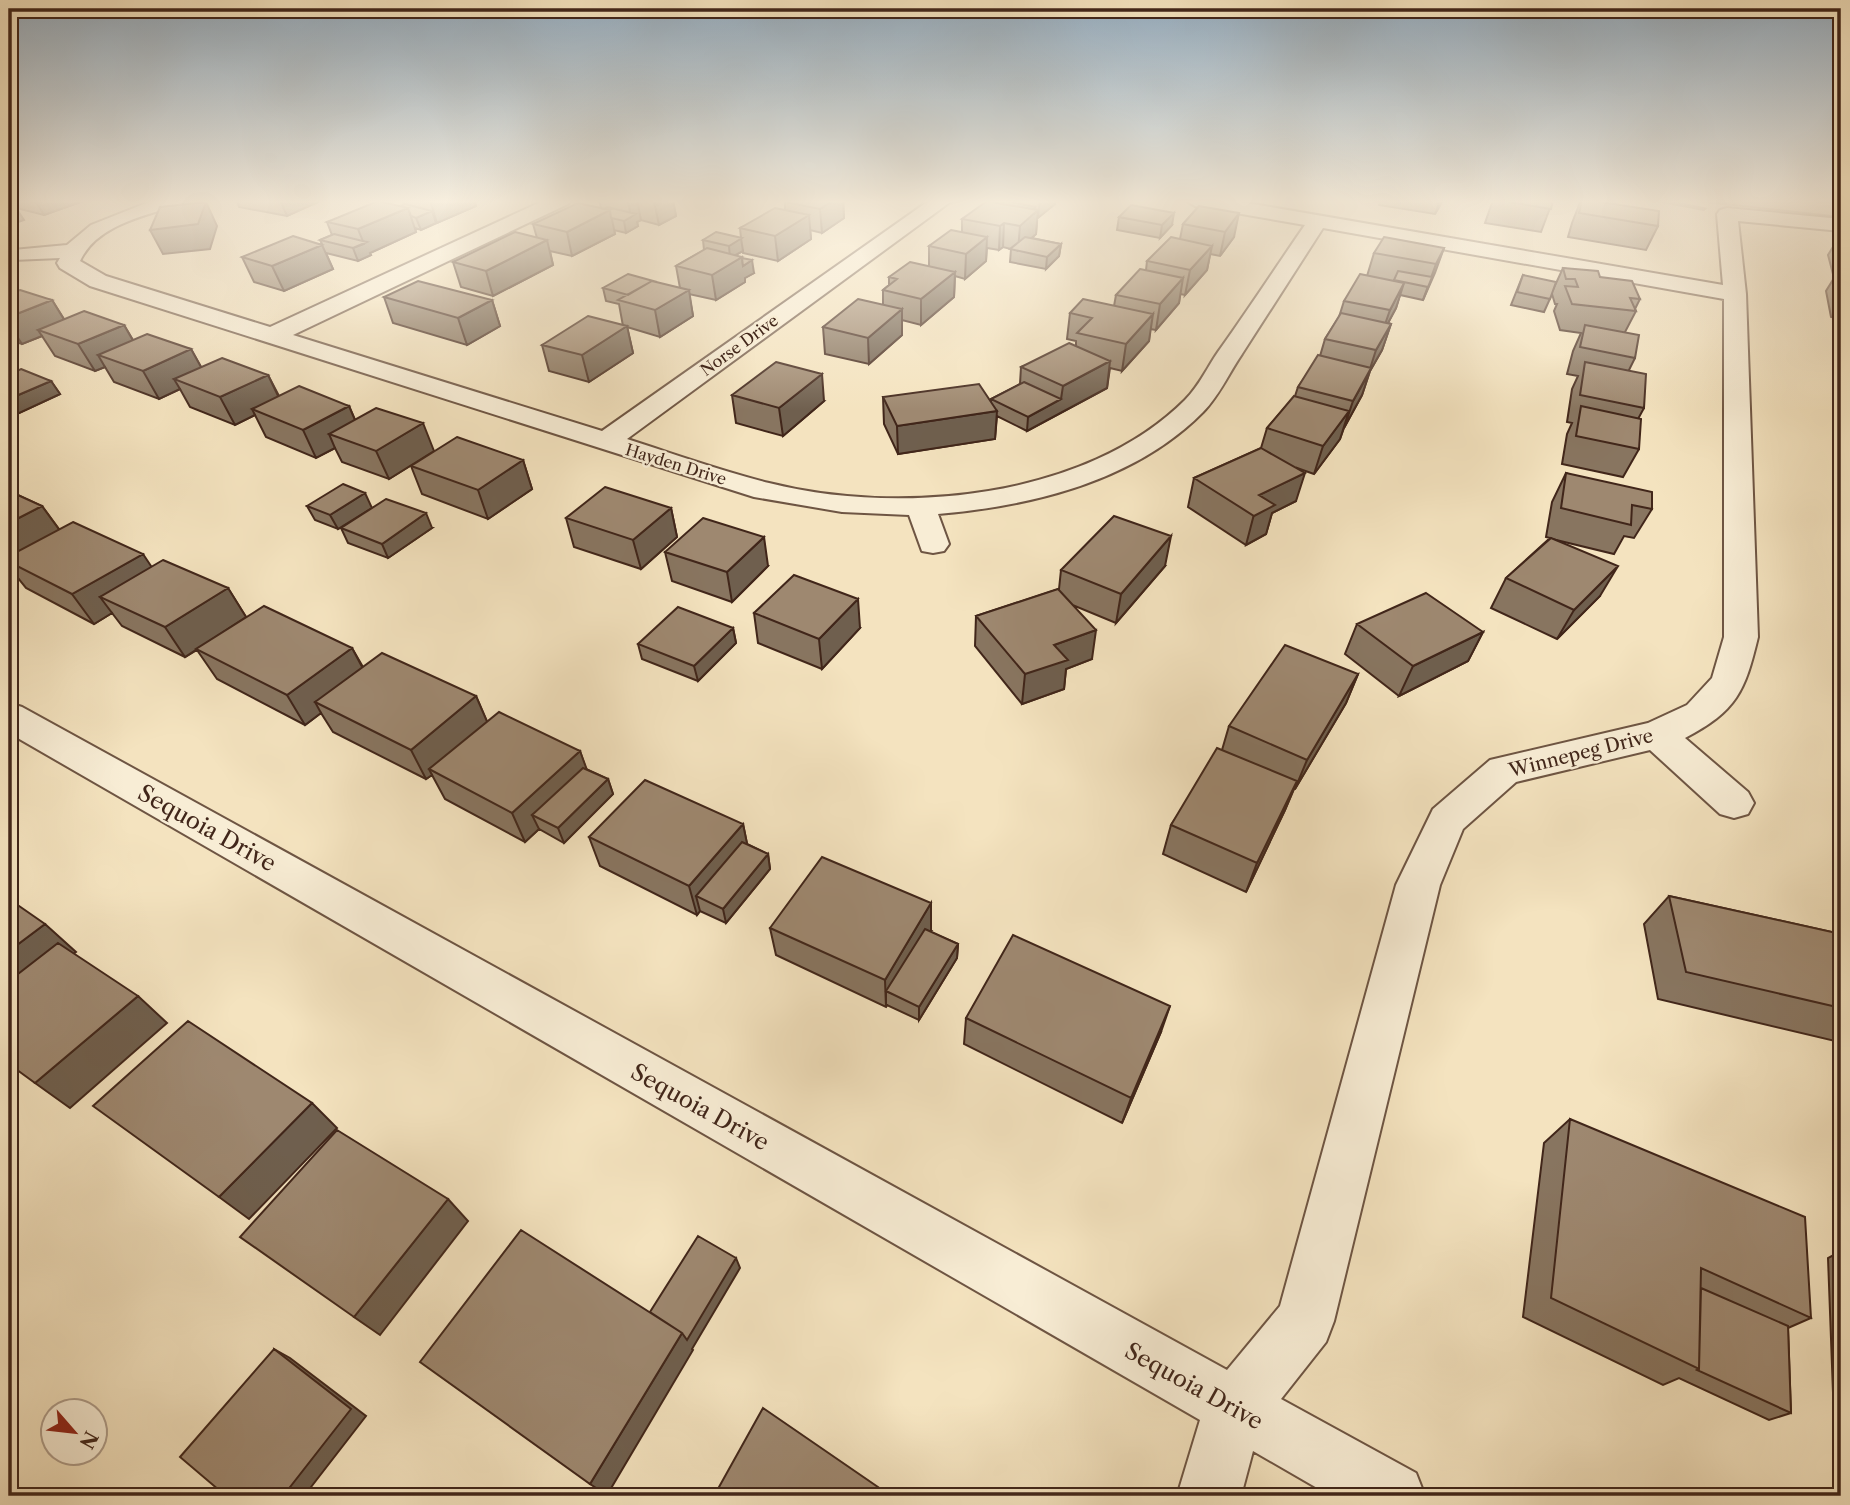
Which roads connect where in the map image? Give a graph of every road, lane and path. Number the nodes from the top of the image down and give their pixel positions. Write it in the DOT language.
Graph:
graph roads {
  1 [pos="80,270"];
  2 [pos="411,270"];
  3 [pos="845,270"];
  4 [pos="1285,270"];
  5 [pos="1603,270"];
  6 [pos="1733,270"];
  7 [pos="1735,293"];
  8 [pos="269,337"];
  9 [pos="605,442"];
  10 [pos="921,506"];
  11 [pos="933,544"];
  12 [pos="9,716"];
  13 [pos="1657,735"];
  14 [pos="1734,803"];
  15 [pos="1234,1409"];
  16 [pos="1209,1496"];
  17 [pos="1393,1496"];
  1 -- 8 [label="street, Hayden Drive"];
  2 -- 8 [label="street"];
  3 -- 9 [label="street, Norse Drive"];
  4 -- 10 [label="street, Hayden Drive"];
  5 -- 7 [label="street"];
  6 -- 7 [label="street, Winnepeg Drive"];
  7 -- 13 [label="street, Winnepeg Drive"];
  8 -- 9 [label="street, Hayden Drive"];
  9 -- 10 [label="street, Hayden Drive"];
  10 -- 11 [label="street"];
  12 -- 15 [label="street, Sequoia Drive"];
  13 -- 14 [label="street"];
  13 -- 15 [label="street, Winnepeg Drive"];
  15 -- 16 [label="street, Winnepeg Drive"];
  15 -- 17 [label="street, Sequoia Drive"];
}
